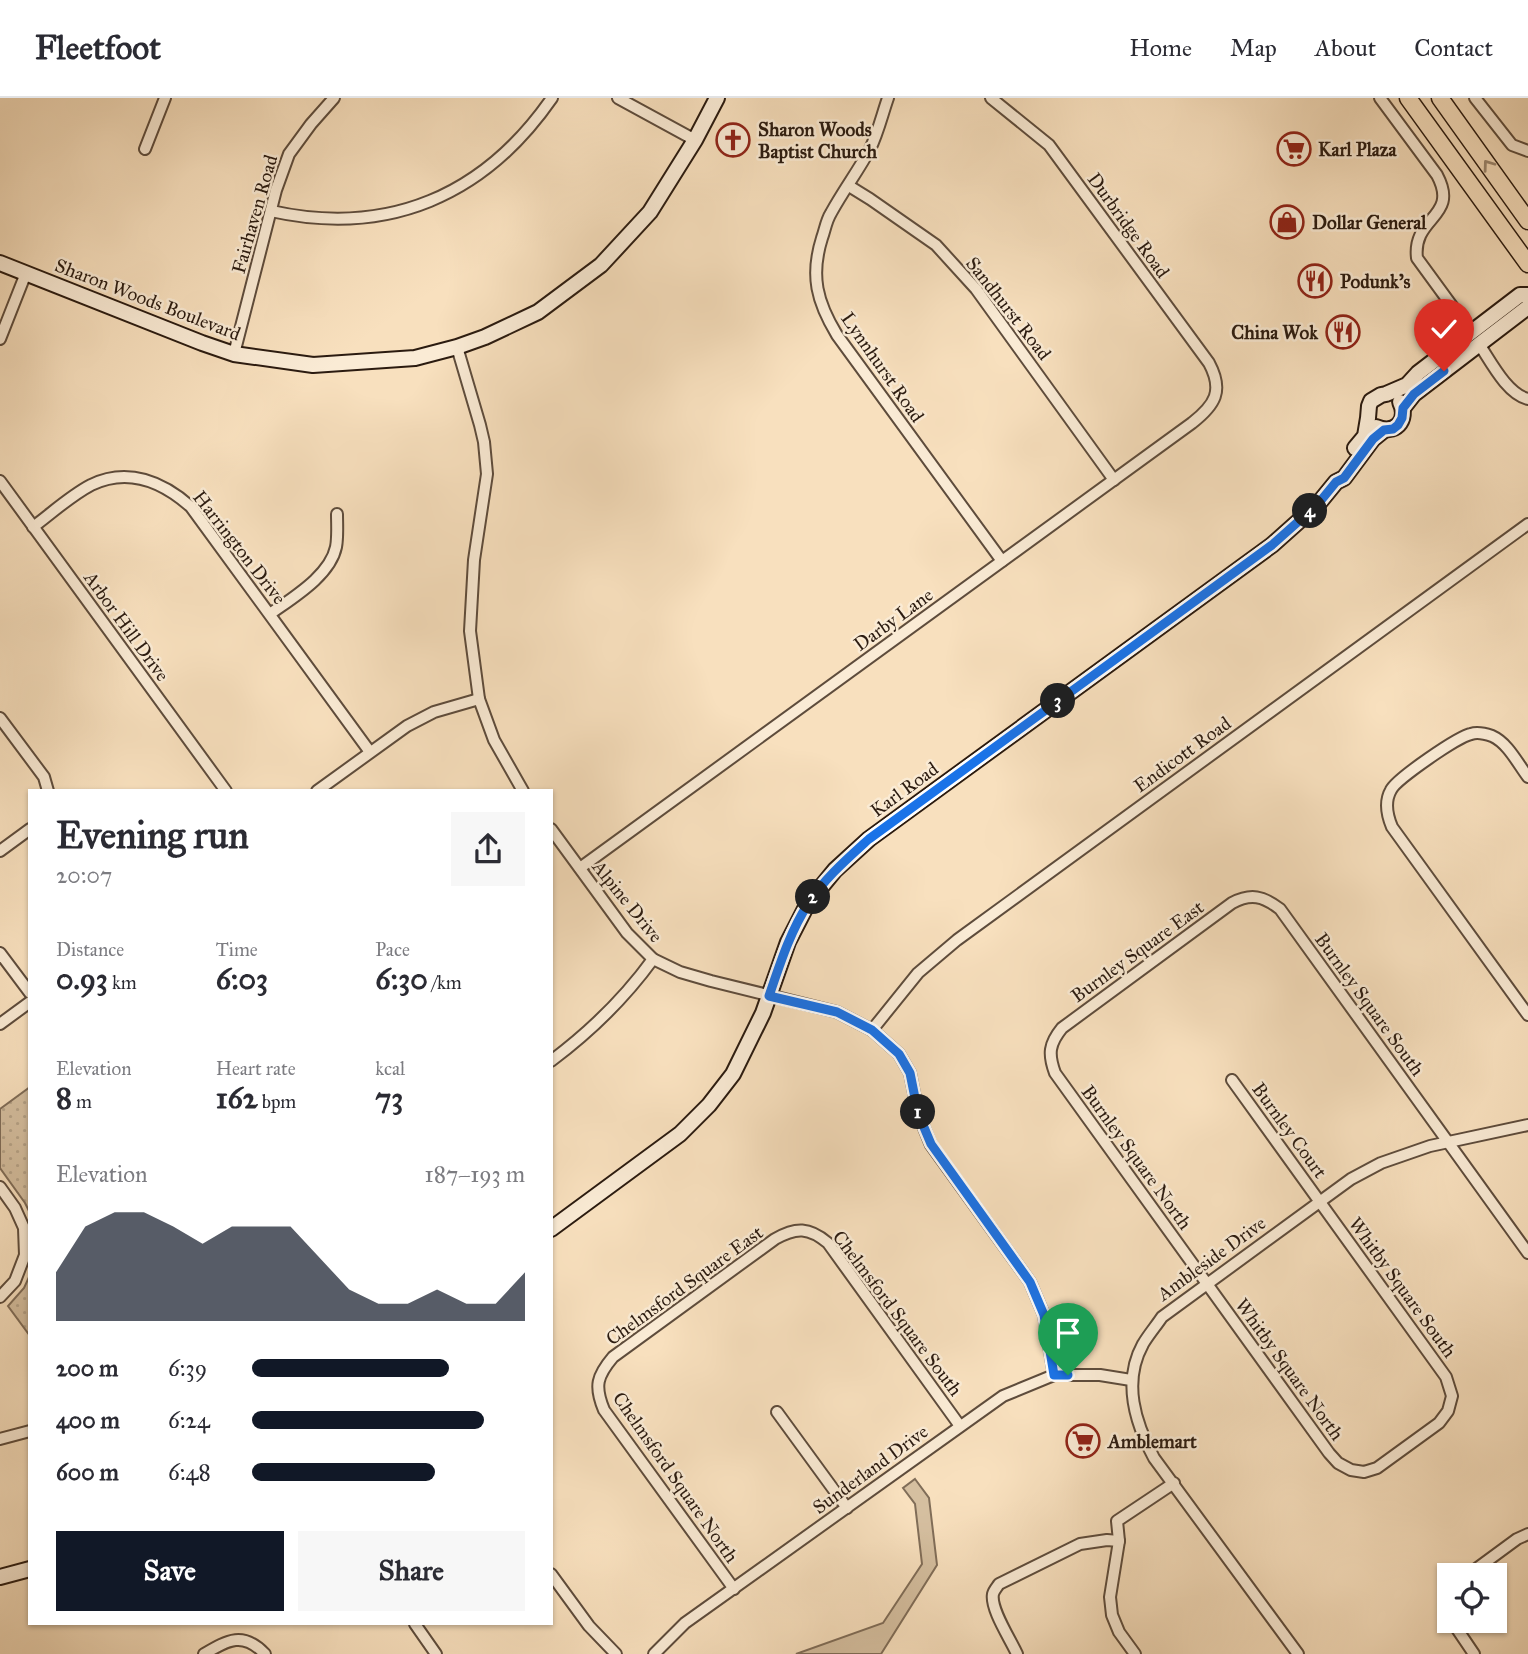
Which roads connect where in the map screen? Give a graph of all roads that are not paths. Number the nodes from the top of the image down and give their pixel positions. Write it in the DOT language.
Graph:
graph roads {
  1 [pos="165,98"];
  2 [pos="334,98"];
  3 [pos="552,98"];
  4 [pos="618,98"];
  5 [pos="717,98"];
  6 [pos="888,98"];
  7 [pos="992,98"];
  8 [pos="1380,98"];
  9 [pos="1408,98"];
  10 [pos="1440,98"];
  11 [pos="1475,98"];
  12 [pos="695,140"];
  13 [pos="145,149"];
  14 [pos="1528,150"];
  15 [pos="849,186"];
  16 [pos="271,211"];
  17 [pos="1528,220"];
  18 [pos="0,263"];
  19 [pos="1528,264"];
  20 [pos="26,273"];
  21 [pos="1528,295"];
  22 [pos="1528,307"];
  23 [pos="1475,338"];
  24 [pos="0,340"];
  25 [pos="457,348"];
  26 [pos="234,354"];
  27 [pos="1217,390"];
  28 [pos="1386,394"];
  29 [pos="1528,399"];
  30 [pos="1403,408"];
  31 [pos="1368,418"];
  32 [pos="1384,430"];
  33 [pos="1114,480"];
  34 [pos="0,481"];
  35 [pos="1336,482"];
  36 [pos="337,514"];
  37 [pos="1528,524"];
  38 [pos="33,527"];
  39 [pos="1002,561"];
  40 [pos="270,614"];
  41 [pos="479,699"];
  42 [pos="0,718"];
  43 [pos="370,752"];
  44 [pos="1528,777"];
  45 [pos="47,789"];
  46 [pos="225,789"];
  47 [pos="320,789"];
  48 [pos="522,789"];
  49 [pos="28,830"];
  50 [pos="553,832"];
  51 [pos="0,851"];
  52 [pos="580,868"];
  53 [pos="1254,897"];
  54 [pos="0,953"];
  55 [pos="653,959"];
  56 [pos="28,990"];
  57 [pos="769,996"];
  58 [pos="28,1003"];
  59 [pos="1528,1015"];
  60 [pos="0,1024"];
  61 [pos="872,1030"];
  62 [pos="1051,1047"];
  63 [pos="553,1059"];
  64 [pos="1231,1080"];
  65 [pos="1528,1125"];
  66 [pos="1449,1143"];
  67 [pos="0,1187"];
  68 [pos="1320,1201"];
  69 [pos="553,1227"];
  70 [pos="802,1230"];
  71 [pos="1528,1253"];
  72 [pos="1206,1283"];
  73 [pos="0,1297"];
  74 [pos="1054,1375"];
  75 [pos="1131,1380"];
  76 [pos="598,1382"];
  77 [pos="777,1412"];
  78 [pos="960,1426"];
  79 [pos="28,1432"];
  80 [pos="0,1439"];
  81 [pos="1351,1470"];
  82 [pos="1174,1483"];
  83 [pos="847,1507"];
  84 [pos="1528,1534"];
  85 [pos="1119,1541"];
  86 [pos="1484,1563"];
  87 [pos="28,1570"];
  88 [pos="0,1577"];
  89 [pos="553,1577"];
  90 [pos="734,1589"];
  91 [pos="416,1625"];
  92 [pos="1460,1633"];
  93 [pos="204,1654"];
  94 [pos="265,1654"];
  95 [pos="436,1654"];
  96 [pos="615,1654"];
  97 [pos="654,1654"];
  98 [pos="1017,1654"];
  99 [pos="1135,1654"];
  100 [pos="1298,1654"];
  101 [pos="1474,1654"];
  1 -- 13 [label="street"];
  2 -- 16 [label="street, Fairhaven Road"];
  3 -- 16 [label="street"];
  4 -- 12 [label="street"];
  5 -- 12 [label="street, Sharon Woods Boulevard"];
  6 -- 15 [label="street, Lynnhurst Road"];
  7 -- 27 [label="street, Durbridge Road"];
  8 -- 23 [label="street"];
  9 -- 19 [label="main road"];
  17 -- 10 [label="main road, one-way"];
  11 -- 14 [label="street"];
  12 -- 25 [label="street, Sharon Woods Boulevard"];
  15 -- 33 [label="street, Sandhurst Road"];
  15 -- 39 [label="street, Lynnhurst Road"];
  16 -- 26 [label="street, Fairhaven Road"];
  18 -- 20 [label="street, Sharon Woods Boulevard"];
  20 -- 24 [label="street"];
  20 -- 26 [label="street, Sharon Woods Boulevard"];
  21 -- 23 [label="street"];
  22 -- 23 [label="street"];
  23 -- 28 [label="street"];
  23 -- 29 [label="street"];
  23 -- 30 [label="street"];
  25 -- 26 [label="street, Sharon Woods Boulevard"];
  25 -- 41 [label="street"];
  27 -- 33 [label="street, Darby Lane"];
  28 -- 30 [label="street"];
  28 -- 31 [label="street"];
  30 -- 32 [label="street"];
  31 -- 32 [label="street"];
  31 -- 35 [label="street, Karl Road"];
  32 -- 35 [label="street, Karl Road"];
  33 -- 39 [label="street, Darby Lane"];
  34 -- 38 [label="street, Arbor Hill Drive"];
  35 -- 57 [label="street, Karl Road"];
  36 -- 40 [label="street"];
  37 -- 61 [label="street, Endicott Road"];
  38 -- 40 [label="street, Harrington Drive"];
  38 -- 46 [label="street, Arbor Hill Drive"];
  39 -- 52 [label="street, Darby Lane"];
  40 -- 43 [label="street, Harrington Drive"];
  41 -- 43 [label="street"];
  41 -- 48 [label="street"];
  42 -- 45 [label="street"];
  43 -- 47 [label="street"];
  44 -- 59 [label="street"];
  49 -- 51 [label="street"];
  50 -- 52 [label="street, Alpine Drive"];
  52 -- 55 [label="street, Alpine Drive"];
  53 -- 62 [label="street, Burnley Square East"];
  53 -- 66 [label="street, Burnley Square South"];
  54 -- 56 [label="street"];
  55 -- 57 [label="street, Alpine Drive"];
  55 -- 63 [label="street"];
  57 -- 61 [label="street, Alpine Drive"];
  57 -- 69 [label="street, Karl Road"];
  58 -- 60 [label="street"];
  61 -- 74 [label="street, Alpine Drive"];
  62 -- 72 [label="street, Burnley Square North"];
  64 -- 68 [label="street, Burnley Court"];
  65 -- 66 [label="street, Ambleside Drive"];
  66 -- 68 [label="street, Ambleside Drive"];
  66 -- 71 [label="street, Burnley Square South"];
  67 -- 73 [label="street"];
  68 -- 72 [label="street, Ambleside Drive"];
  68 -- 81 [label="street, Whitby Square South"];
  70 -- 76 [label="street, Chelmsford Square East"];
  70 -- 78 [label="street, Chelmsford Square South"];
  72 -- 75 [label="street, Ambleside Drive"];
  72 -- 81 [label="street, Whitby Square North"];
  74 -- 75 [label="street, Sunderland Drive"];
  74 -- 78 [label="street, Sunderland Drive"];
  75 -- 82 [label="street, Ambleside Drive"];
  76 -- 90 [label="street, Chelmsford Square North"];
  77 -- 83 [label="street"];
  78 -- 83 [label="street, Sunderland Drive"];
  79 -- 80 [label="street"];
  82 -- 85 [label="street"];
  82 -- 100 [label="street, Ambleside Drive"];
  83 -- 90 [label="street, Sunderland Drive"];
  84 -- 86 [label="street"];
  85 -- 98 [label="street"];
  85 -- 99 [label="street"];
  87 -- 88 [label="street"];
  89 -- 96 [label="street"];
  90 -- 97 [label="street, Sunderland Drive"];
  91 -- 95 [label="street"];
  92 -- 101 [label="street"];
  93 -- 94 [label="street"];
}
